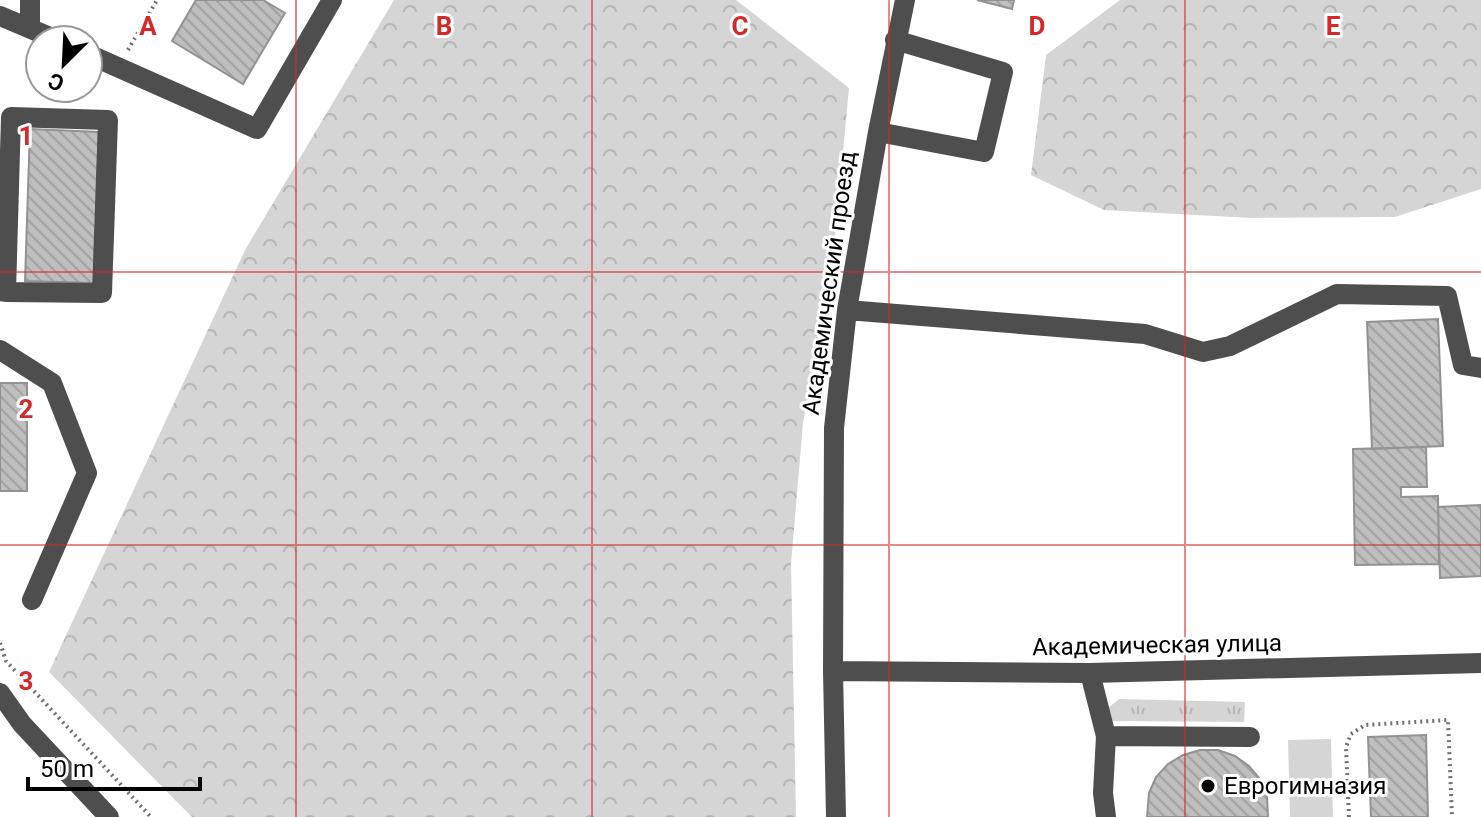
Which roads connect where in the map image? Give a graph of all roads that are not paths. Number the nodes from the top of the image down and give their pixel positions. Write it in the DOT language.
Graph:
graph roads {
  1 [pos="30,0"];
  2 [pos="332,0"];
  3 [pos="905,0"];
  4 [pos="0,16"];
  5 [pos="30,24"];
  6 [pos="24,26"];
  7 [pos="895,40"];
  8 [pos="104,61"];
  9 [pos="5,130"];
  10 [pos="878,132"];
  11 [pos="3,291"];
  12 [pos="847,310"];
  13 [pos="0,350"];
  14 [pos="1481,368"];
  15 [pos="32,600"];
  16 [pos="1481,663"];
  17 [pos="833,671"];
  18 [pos="1090,673"];
  19 [pos="0,693"];
  20 [pos="1106,736"];
  21 [pos="1250,737"];
  22 [pos="109,817"];
  23 [pos="836,817"];
  24 [pos="1106,817"];
  1 -- 5 [label="street"];
  2 -- 8 [label="street"];
  3 -- 7 [label="street, Академический проезд"];
  4 -- 6 [label="street"];
  7 -- 10 [label="street, Академический проезд"];
  7 -- 10 [label="street"];
  9 -- 11 [label="street"];
  9 -- 11 [label="street"];
  10 -- 12 [label="street, Академический проезд"];
  12 -- 14 [label="street"];
  12 -- 17 [label="street, Академический проезд"];
  13 -- 15 [label="street"];
  16 -- 18 [label="street, Академическая улица"];
  17 -- 18 [label="street, Академическая улица"];
  17 -- 23 [label="street, Академический проезд"];
  18 -- 20 [label="street"];
  19 -- 22 [label="street"];
  20 -- 21 [label="street"];
  20 -- 24 [label="street"];
}
